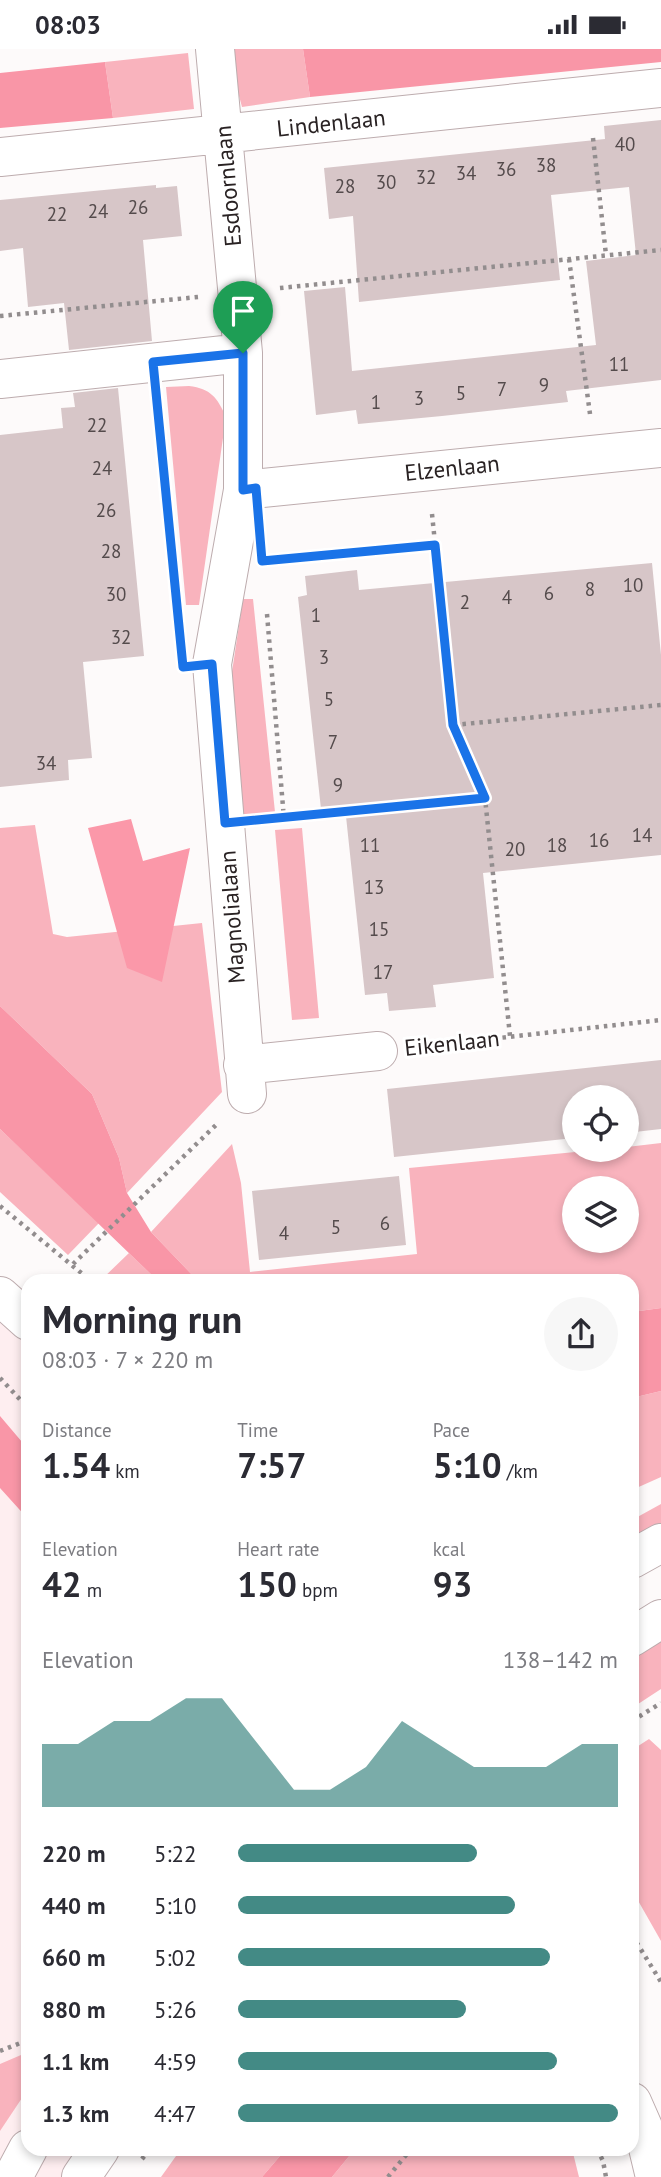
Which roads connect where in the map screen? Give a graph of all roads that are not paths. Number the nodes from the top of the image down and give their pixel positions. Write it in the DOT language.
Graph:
graph roads {
  1 [pos="215,49"];
  2 [pos="661,88"];
  3 [pos="223,134"];
  4 [pos="0,157"];
  5 [pos="243,353"];
  6 [pos="0,379"];
  7 [pos="661,448"];
  8 [pos="243,490"];
  9 [pos="378,1051"];
  10 [pos="245,1080"];
  11 [pos="0,1296"];
  12 [pos="21,1315"];
  13 [pos="661,1543"];
  14 [pos="639,1555"];
  15 [pos="661,1619"];
  16 [pos="639,1633"];
  17 [pos="639,2118"];
  18 [pos="24,2156"];
  19 [pos="95,2156"];
  20 [pos="13,2177"];
  21 [pos="80,2177"];
  22 [pos="655,2177"];
  1 -- 3 [label="street, Esdoornlaan"];
  2 -- 3 [label="street, Lindenlaan"];
  3 -- 4 [label="street, Lindenlaan"];
  3 -- 5 [label="street, Esdoornlaan"];
  5 -- 6 [label="street"];
  5 -- 8 [label="street, Esdoornlaan"];
  7 -- 8 [label="street, Elzenlaan"];
  8 -- 10 [label="street, Magnolialaan"];
  9 -- 10 [label="street, Eikenlaan"];
  11 -- 12 [label="street"];
  13 -- 14 [label="street"];
  15 -- 16 [label="street"];
  17 -- 22 [label="street"];
  18 -- 20 [label="street"];
  19 -- 21 [label="street"];
}
